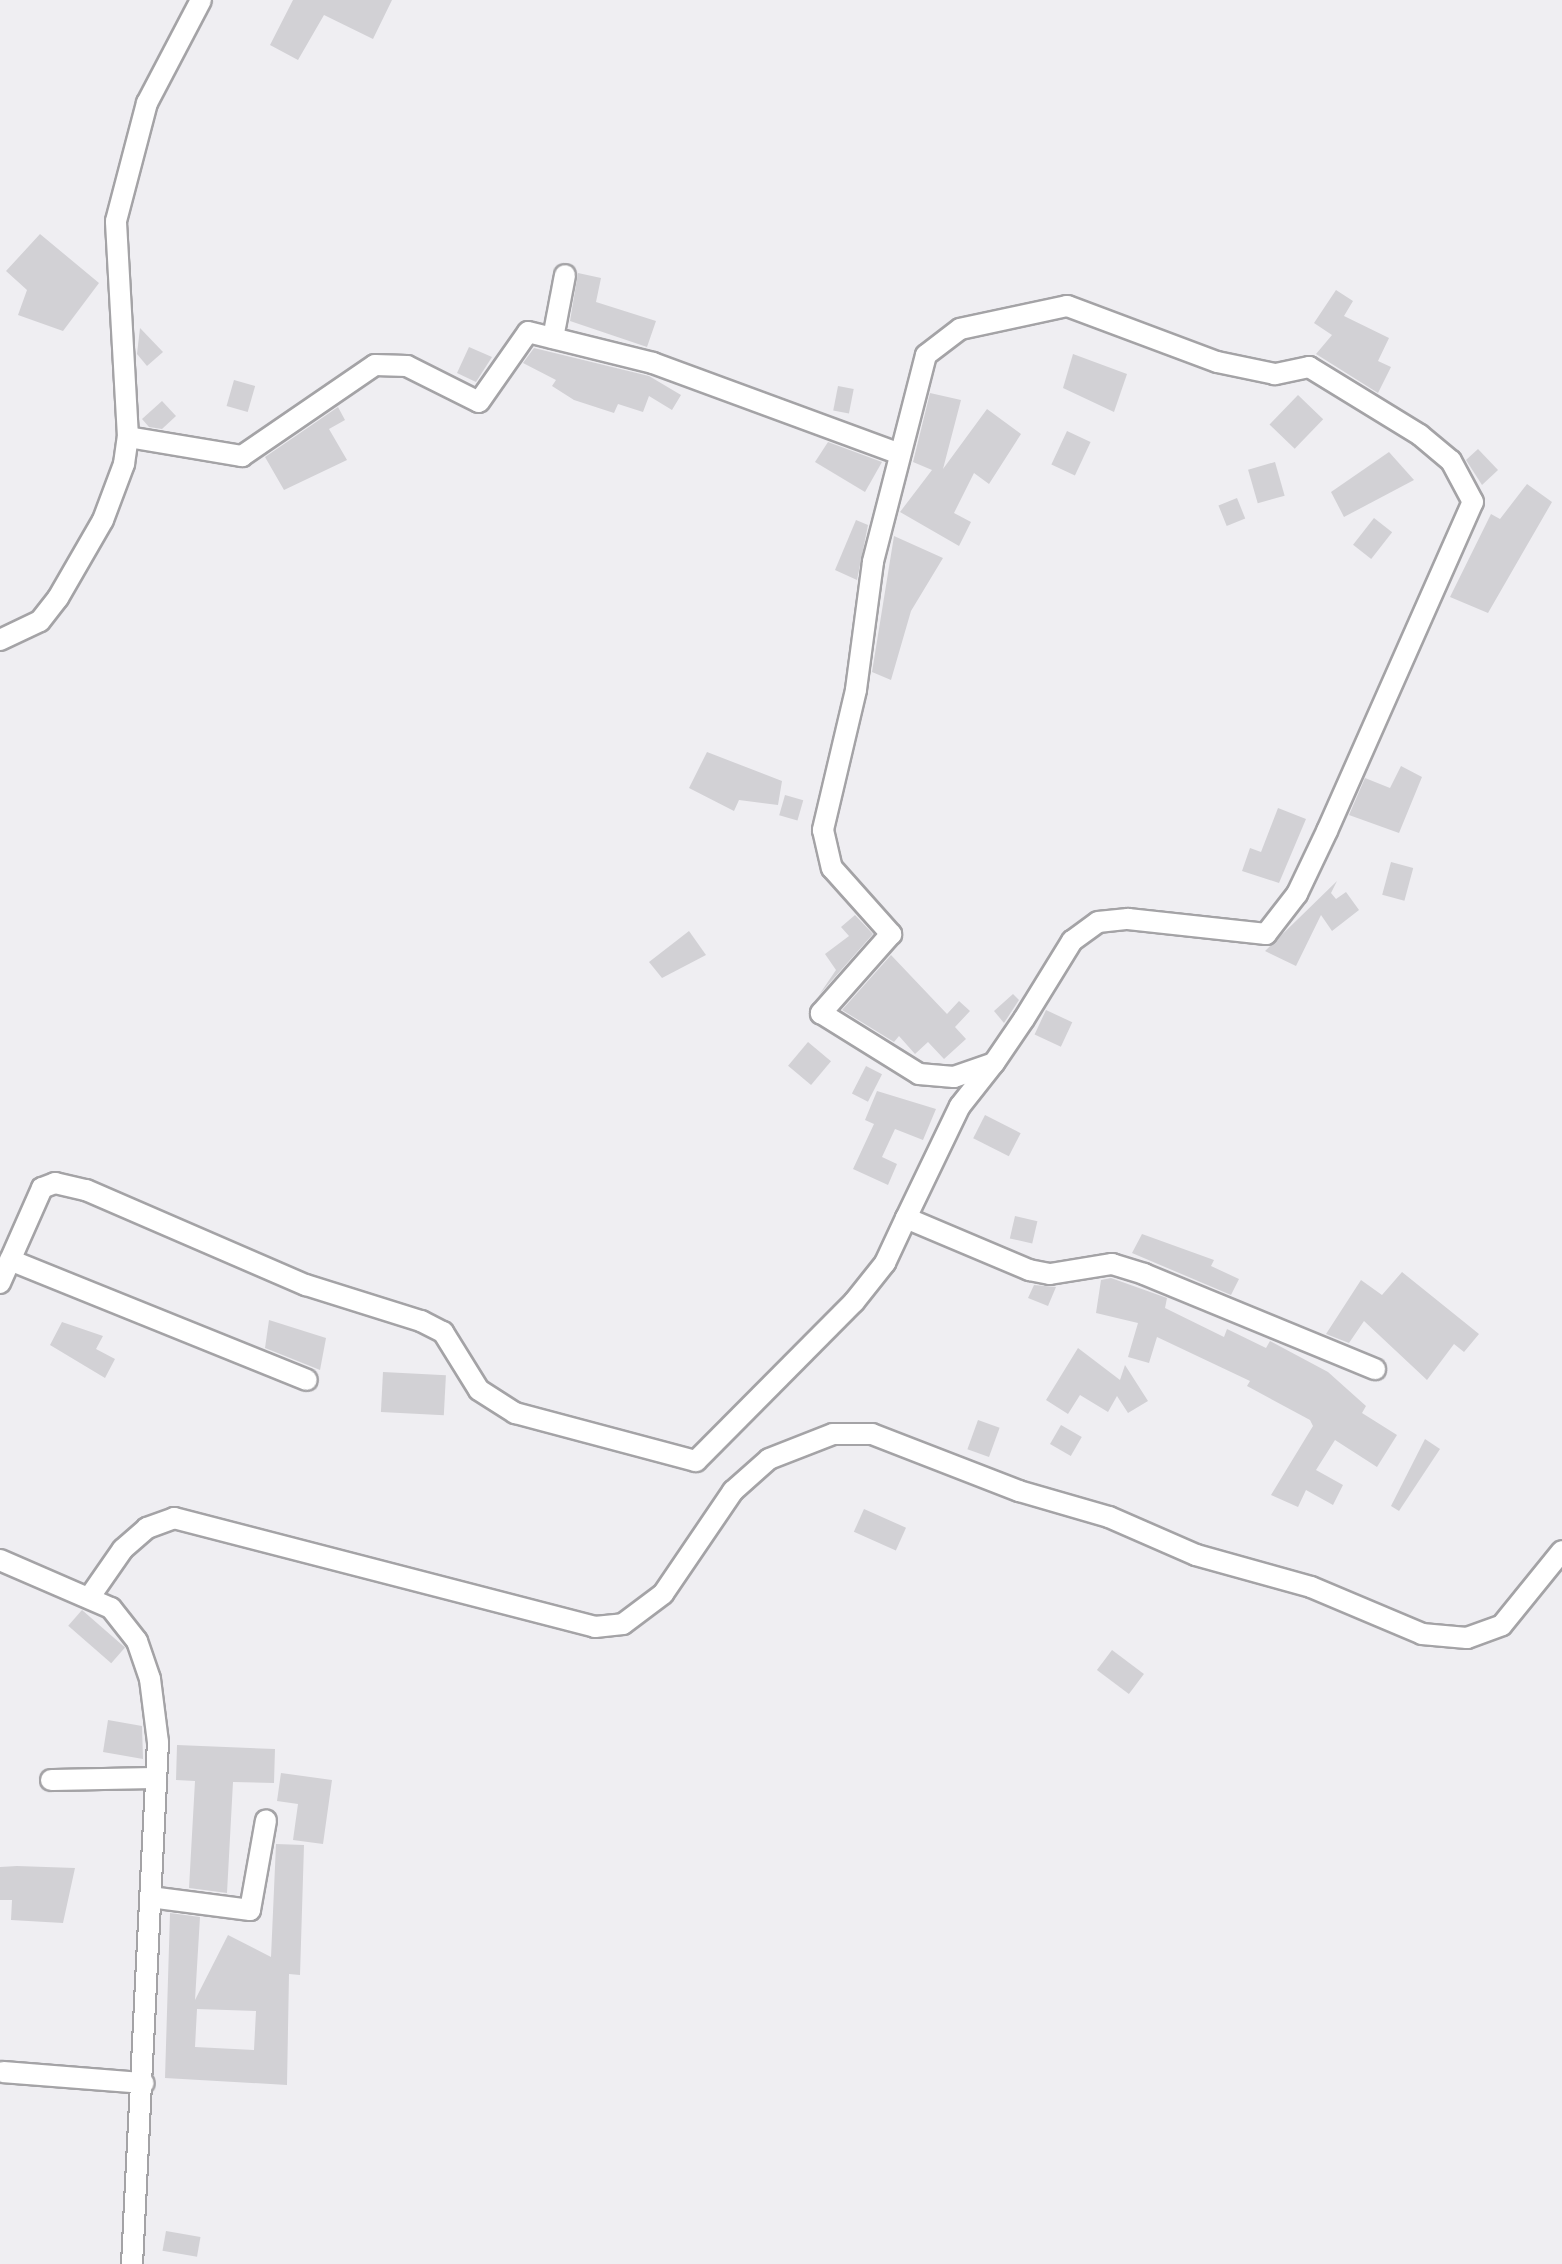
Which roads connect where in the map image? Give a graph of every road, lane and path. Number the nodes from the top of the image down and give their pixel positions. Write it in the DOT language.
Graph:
graph roads {
  1 [pos="201,0"];
  2 [pos="565,275"];
  3 [pos="553,338"];
  4 [pos="128,437"];
  5 [pos="900,454"];
  6 [pos="0,640"];
  7 [pos="994,1064"];
  8 [pos="906,1218"];
  9 [pos="10,1260"];
  10 [pos="0,1283"];
  11 [pos="1375,1369"];
  12 [pos="307,1380"];
  13 [pos="1562,1551"];
  14 [pos="0,1560"];
  15 [pos="91,1595"];
  16 [pos="156,1778"];
  17 [pos="51,1780"];
  18 [pos="266,1820"];
  19 [pos="150,1897"];
  20 [pos="3,2072"];
  21 [pos="144,2083"];
  22 [pos="132,2264"];
  1 -- 4 [label="street"];
  2 -- 3 [label="street"];
  3 -- 4 [label="street"];
  3 -- 5 [label="street"];
  4 -- 6 [label="street"];
  5 -- 7 [label="street"];
  5 -- 7 [label="street"];
  7 -- 8 [label="street"];
  8 -- 9 [label="street"];
  8 -- 11 [label="street"];
  9 -- 10 [label="street"];
  9 -- 12 [label="street"];
  13 -- 15 [label="street"];
  14 -- 15 [label="street"];
  15 -- 16 [label="street"];
  16 -- 17 [label="street"];
  16 -- 19 [label="street"];
  18 -- 19 [label="street"];
  19 -- 21 [label="street"];
  20 -- 21 [label="street"];
  21 -- 22 [label="street"];
}
